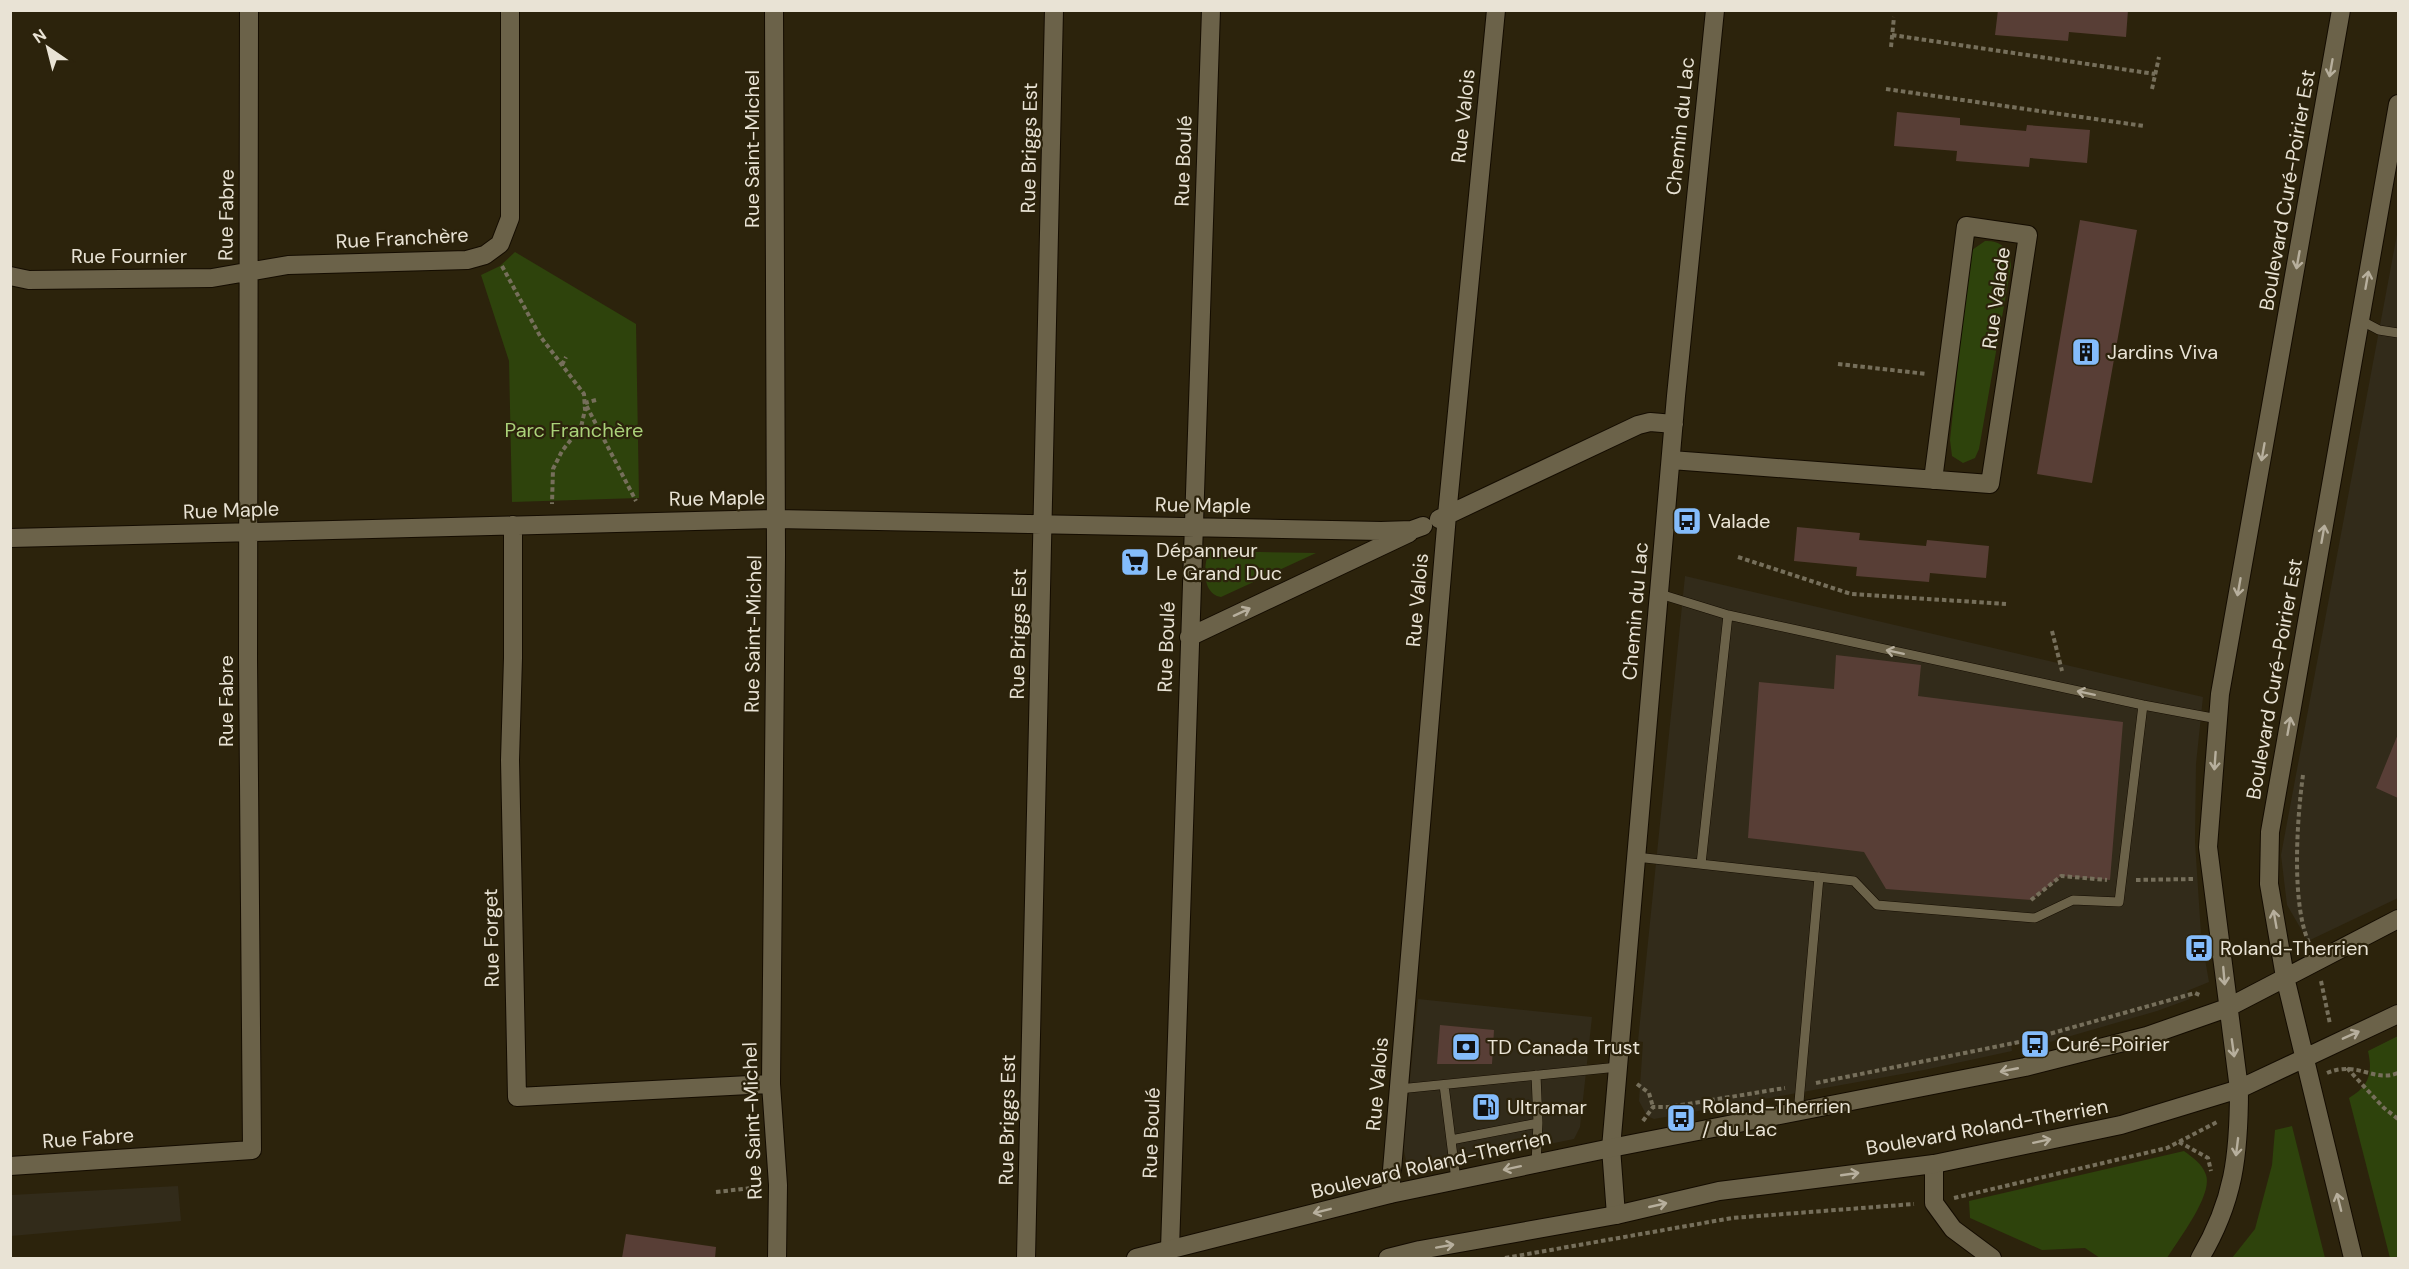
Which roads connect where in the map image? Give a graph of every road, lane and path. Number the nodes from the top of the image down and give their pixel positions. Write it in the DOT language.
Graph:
graph roads {
  1 [pos="249,10"];
  2 [pos="510,10"];
  3 [pos="774,10"];
  4 [pos="1054,10"];
  5 [pos="1211,10"];
  6 [pos="1496,10"];
  7 [pos="1715,10"];
  8 [pos="2341,10"];
  9 [pos="1894,18"];
  10 [pos="1892,35"];
  11 [pos="1891,47"];
  12 [pos="2160,57"];
  13 [pos="2156,74"];
  14 [pos="1886,89"];
  15 [pos="2152,89"];
  16 [pos="2398,104"];
  17 [pos="2144,126"];
  18 [pos="501,264"];
  19 [pos="248,272"];
  20 [pos="10,276"];
  21 [pos="2360,320"];
  22 [pos="2398,333"];
  23 [pos="566,357"];
  24 [pos="1839,364"];
  25 [pos="562,365"];
  26 [pos="1947,376"];
  27 [pos="596,399"];
  28 [pos="585,403"];
  29 [pos="1674,424"];
  30 [pos="1671,460"];
  31 [pos="1933,480"];
  32 [pos="636,501"];
  33 [pos="552,504"];
  34 [pos="1447,515"];
  35 [pos="776,519"];
  36 [pos="513,525"];
  37 [pos="1043,525"];
  38 [pos="1423,526"];
  39 [pos="1193,527"];
  40 [pos="249,532"];
  41 [pos="10,538"];
  42 [pos="1738,557"];
  43 [pos="1659,594"];
  44 [pos="2006,604"];
  45 [pos="1728,615"];
  46 [pos="2052,631"];
  47 [pos="1189,637"];
  48 [pos="2066,689"];
  49 [pos="2143,705"];
  50 [pos="2218,720"];
  51 [pos="2304,767"];
  52 [pos="1636,857"];
  53 [pos="1701,864"];
  54 [pos="1819,877"];
  55 [pos="2210,878"];
  56 [pos="2122,881"];
  57 [pos="2021,899"];
  58 [pos="2398,919"];
  59 [pos="2317,961"];
  60 [pos="2285,977"];
  61 [pos="2227,1008"];
  62 [pos="2398,1014"];
  63 [pos="2334,1043"];
  64 [pos="2306,1059"];
  65 [pos="1618,1067"];
  66 [pos="2346,1067"];
  67 [pos="2340,1068"];
  68 [pos="1536,1075"];
  69 [pos="771,1084"];
  70 [pos="1444,1084"];
  71 [pos="1801,1086"];
  72 [pos="1399,1089"];
  73 [pos="2239,1089"];
  74 [pos="1801,1110"];
  75 [pos="2398,1119"];
  76 [pos="1643,1121"];
  77 [pos="1538,1123"];
  78 [pos="1451,1140"];
  79 [pos="2178,1142"];
  80 [pos="1611,1148"];
  81 [pos="1536,1163"];
  82 [pos="1934,1164"];
  83 [pos="10,1166"];
  84 [pos="2213,1177"];
  85 [pos="1456,1180"];
  86 [pos="778,1185"];
  87 [pos="716,1192"];
  88 [pos="1390,1194"];
  89 [pos="1616,1215"];
  90 [pos="1170,1249"];
  91 [pos="1420,1254"];
  92 [pos="777,1258"];
  93 [pos="1026,1258"];
  94 [pos="1136,1258"];
  95 [pos="1388,1258"];
  96 [pos="1992,1258"];
  97 [pos="2200,1258"];
  98 [pos="2353,1258"];
  1 -- 19 [label="street, Rue Fabre"];
  2 -- 19 [label="street, Rue Franchère"];
  3 -- 35 [label="street, Rue Saint-Michel"];
  4 -- 37 [label="street, Rue Briggs Est"];
  5 -- 39 [label="street, Rue Boulé"];
  6 -- 34 [label="street, Rue Valois"];
  7 -- 29 [label="street, Chemin du Lac"];
  8 -- 50 [label="street, Boulevard Curé-Poirier Est, one-way"];
  9 -- 10 [label="path"];
  10 -- 11 [label="path"];
  10 -- 13 [label="path"];
  12 -- 13 [label="path"];
  13 -- 15 [label="path"];
  14 -- 17 [label="path"];
  21 -- 16 [label="street, Boulevard Curé-Poirier Est, one-way"];
  18 -- 25 [label="path"];
  19 -- 20 [label="street, Rue Fournier"];
  19 -- 40 [label="street, Rue Fabre"];
  21 -- 22 [label="lane"];
  60 -- 21 [label="street, Boulevard Curé-Poirier Est, one-way"];
  23 -- 25 [label="path"];
  24 -- 26 [label="path"];
  25 -- 28 [label="path"];
  26 -- 31 [label="street, Rue Valade"];
  26 -- 31 [label="street, Rue Valade"];
  27 -- 28 [label="path"];
  28 -- 32 [label="path"];
  28 -- 33 [label="path"];
  29 -- 30 [label="street, Chemin du Lac"];
  29 -- 34 [label="street, Rue Maple"];
  30 -- 31 [label="street, Rue Valade"];
  30 -- 43 [label="street, Chemin du Lac"];
  34 -- 38 [label="street, Rue Maple"];
  34 -- 72 [label="street, Rue Valois"];
  35 -- 36 [label="street, Rue Maple"];
  35 -- 37 [label="street, Rue Maple"];
  35 -- 69 [label="street, Rue Saint-Michel"];
  36 -- 40 [label="street, Rue Maple"];
  36 -- 69 [label="street, Rue Forget"];
  37 -- 39 [label="street, Rue Maple"];
  37 -- 93 [label="street, Rue Briggs Est"];
  38 -- 39 [label="street, Rue Maple"];
  47 -- 38 [label="street, Rue Maple, one-way"];
  39 -- 47 [label="street, Rue Boulé"];
  40 -- 41 [label="street, Rue Maple"];
  40 -- 83 [label="street, Rue Fabre"];
  42 -- 44 [label="path"];
  43 -- 45 [label="lane"];
  43 -- 52 [label="street, Chemin du Lac"];
  48 -- 45 [label="lane, one-way"];
  45 -- 53 [label="lane"];
  46 -- 48 [label="path"];
  47 -- 90 [label="street, Rue Boulé"];
  49 -- 48 [label="lane, one-way"];
  49 -- 50 [label="lane"];
  49 -- 56 [label="lane"];
  50 -- 55 [label="street, Boulevard Curé-Poirier Est, one-way"];
  51 -- 59 [label="path"];
  52 -- 53 [label="lane"];
  52 -- 65 [label="street, Chemin du Lac"];
  53 -- 54 [label="lane"];
  54 -- 56 [label="lane"];
  54 -- 71 [label="lane"];
  55 -- 56 [label="path"];
  55 -- 61 [label="street, Boulevard Curé-Poirier Est, one-way"];
  56 -- 57 [label="path"];
  58 -- 59 [label="street, Boulevard Roland-Therrien"];
  59 -- 60 [label="street, Boulevard Roland-Therrien"];
  59 -- 63 [label="path"];
  60 -- 61 [label="street, Boulevard Roland-Therrien"];
  60 -- 64 [label="street, Boulevard Curé-Poirier Est"];
  61 -- 71 [label="path"];
  61 -- 73 [label="street, Boulevard Curé-Poirier Est, one-way"];
  61 -- 74 [label="street, Boulevard Roland-Therrien, one-way"];
  63 -- 62 [label="street, Boulevard Roland-Therrien, one-way"];
  63 -- 64 [label="street, Boulevard Roland-Therrien"];
  63 -- 67 [label="path"];
  64 -- 73 [label="street, Boulevard Roland-Therrien"];
  98 -- 64 [label="street, Boulevard Curé-Poirier Est, one-way"];
  65 -- 68 [label="lane"];
  65 -- 80 [label="street, Chemin du Lac"];
  66 -- 75 [label="path"];
  68 -- 70 [label="lane"];
  68 -- 77 [label="lane"];
  69 -- 86 [label="street, Rue Saint-Michel"];
  70 -- 72 [label="lane"];
  70 -- 78 [label="lane"];
  71 -- 74 [label="lane"];
  71 -- 76 [label="path"];
  72 -- 88 [label="street, Rue Valois"];
  82 -- 73 [label="street, Boulevard Roland-Therrien, one-way"];
  73 -- 97 [label="street, Boulevard Curé-Poirier Est, one-way"];
  74 -- 80 [label="street, Boulevard Roland-Therrien"];
  77 -- 78 [label="lane"];
  77 -- 81 [label="lane"];
  78 -- 85 [label="lane"];
  79 -- 84 [label="path"];
  80 -- 81 [label="street, Boulevard Roland-Therrien"];
  80 -- 89 [label="street, Chemin du Lac"];
  81 -- 85 [label="street, Boulevard Roland-Therrien, one-way"];
  89 -- 82 [label="street, Boulevard Roland-Therrien, one-way"];
  82 -- 96 [label="street"];
  85 -- 88 [label="street, Boulevard Roland-Therrien"];
  86 -- 87 [label="path"];
  86 -- 92 [label="street, Rue Saint-Michel"];
  88 -- 90 [label="street, Boulevard Roland-Therrien, one-way"];
  91 -- 89 [label="street, Boulevard Roland-Therrien, one-way"];
  90 -- 94 [label="street, Boulevard Roland-Therrien"];
  91 -- 95 [label="street, Boulevard Roland-Therrien"];
}
